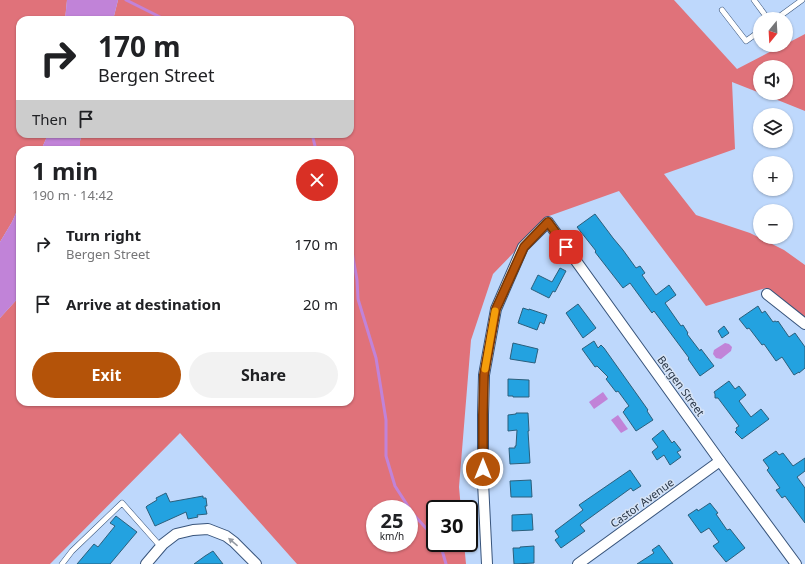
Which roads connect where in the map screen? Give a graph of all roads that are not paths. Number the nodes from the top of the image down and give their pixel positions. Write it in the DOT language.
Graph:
graph roads {
  1 [pos="754,0"];
  2 [pos="802,0"];
  3 [pos="722,10"];
  4 [pos="763,12"];
  5 [pos="786,12"];
  6 [pos="753,36"];
  7 [pos="767,294"];
  8 [pos="805,324"];
  9 [pos="720,461"];
  10 [pos="160,547"];
  11 [pos="62,564"];
  12 [pos="146,564"];
  13 [pos="256,564"];
  14 [pos="487,564"];
  15 [pos="578,564"];
  16 [pos="796,564"];
  1 -- 4 [label="lane"];
  2 -- 5 [label="lane"];
  3 -- 6 [label="lane"];
  7 -- 8 [label="street"];
  9 -- 14 [label="street, Bergen Street"];
  9 -- 15 [label="street, Castor Avenue"];
  9 -- 16 [label="street, Bergen Street"];
  10 -- 11 [label="lane"];
  10 -- 12 [label="street"];
  13 -- 10 [label="street, one-way"];
}
